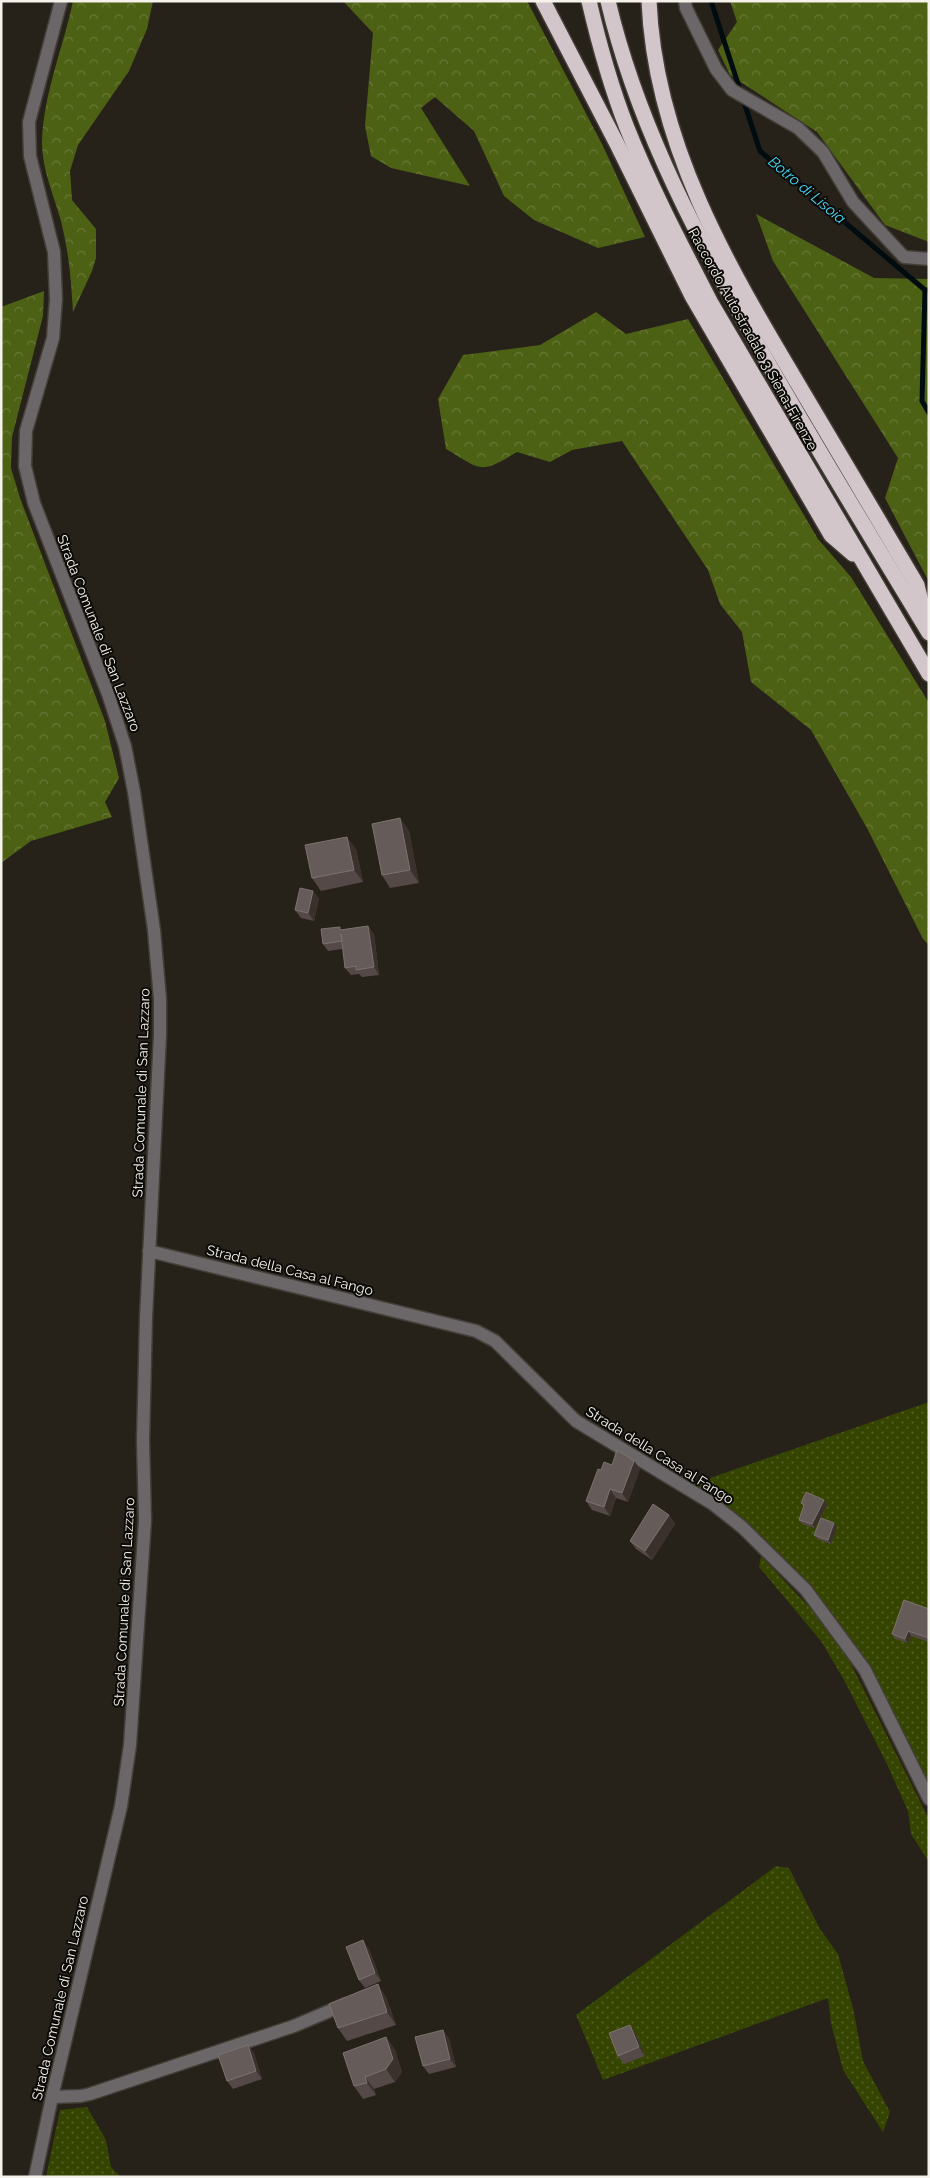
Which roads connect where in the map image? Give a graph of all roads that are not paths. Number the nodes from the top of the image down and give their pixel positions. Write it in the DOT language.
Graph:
graph roads {
  1 [pos="61,1"];
  2 [pos="543,1"];
  3 [pos="588,1"];
  4 [pos="608,1"];
  5 [pos="649,1"];
  6 [pos="685,1"];
  7 [pos="929,259"];
  8 [pos="863,563"];
  9 [pos="929,632"];
  10 [pos="929,674"];
  11 [pos="149,1251"];
  12 [pos="929,1799"];
  13 [pos="360,1998"];
  14 [pos="52,2097"];
  15 [pos="35,2177"];
  1 -- 11 [label="street, Strada Comunale di San Lazzaro"];
  2 -- 8 [label="highway"];
  3 -- 8 [label="highway, Raccordo Autostradale 3 Siena-Firenze"];
  4 -- 9 [label="highway, Raccordo Autostradale 3 Siena-Firenze"];
  5 -- 9 [label="highway"];
  6 -- 7 [label="street"];
  8 -- 10 [label="highway, Raccordo Autostradale 3 Siena-Firenze"];
  11 -- 12 [label="street, Strada della Casa al Fango"];
  11 -- 14 [label="street, Strada Comunale di San Lazzaro"];
  13 -- 14 [label="street"];
  14 -- 15 [label="street, Strada Comunale di San Lazzaro"];
}
